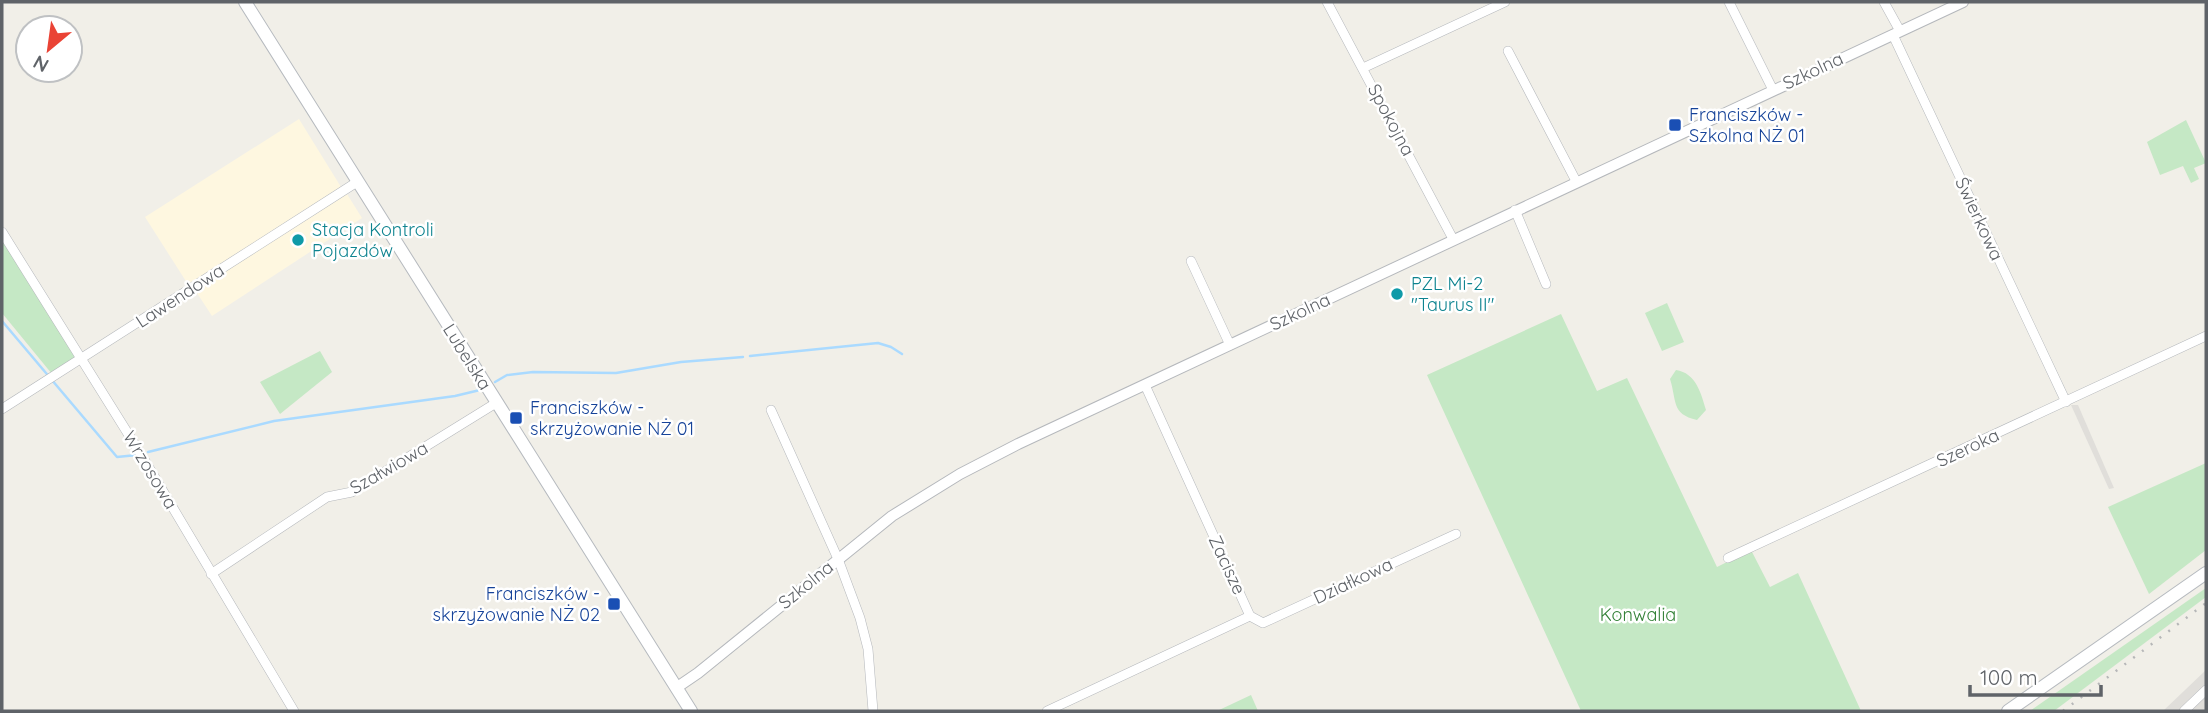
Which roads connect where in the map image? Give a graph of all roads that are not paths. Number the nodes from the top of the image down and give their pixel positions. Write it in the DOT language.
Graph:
graph roads {
  1 [pos="245,2"];
  2 [pos="1327,2"];
  3 [pos="1505,2"];
  4 [pos="1729,2"];
  5 [pos="1884,2"];
  6 [pos="1964,2"];
  7 [pos="1896,33"];
  8 [pos="1508,51"];
  9 [pos="1363,68"];
  10 [pos="1773,90"];
  11 [pos="1576,181"];
  12 [pos="357,182"];
  13 [pos="1516,210"];
  14 [pos="2,232"];
  15 [pos="1453,239"];
  16 [pos="1191,261"];
  17 [pos="1546,284"];
  18 [pos="2206,336"];
  19 [pos="1230,345"];
  20 [pos="82,359"];
  21 [pos="1146,385"];
  22 [pos="2066,402"];
  23 [pos="496,403"];
  24 [pos="2,409"];
  25 [pos="771,410"];
  26 [pos="1456,534"];
  27 [pos="1728,558"];
  28 [pos="838,559"];
  29 [pos="2206,573"];
  30 [pos="211,574"];
  31 [pos="1250,616"];
  32 [pos="676,688"];
  33 [pos="2206,690"];
  34 [pos="294,711"];
  35 [pos="691,711"];
  36 [pos="873,711"];
  37 [pos="1047,711"];
  38 [pos="2008,711"];
  39 [pos="2184,711"];
  1 -- 12 [label="main road, Lubelska"];
  2 -- 9 [label="street, Spokojna"];
  3 -- 9 [label="street"];
  4 -- 10 [label="street"];
  5 -- 7 [label="street, Świerkowa"];
  6 -- 7 [label="street, Szkolna"];
  7 -- 10 [label="street, Szkolna"];
  7 -- 22 [label="street, Świerkowa"];
  8 -- 11 [label="street"];
  9 -- 15 [label="street, Spokojna"];
  10 -- 11 [label="street, Szkolna"];
  11 -- 13 [label="street, Szkolna"];
  12 -- 20 [label="street, Lawendowa"];
  12 -- 23 [label="main road, Lubelska"];
  13 -- 15 [label="street, Szkolna"];
  13 -- 17 [label="street"];
  14 -- 20 [label="street, Wrzosowa"];
  15 -- 19 [label="street, Szkolna"];
  16 -- 19 [label="street"];
  18 -- 22 [label="street, Szeroka"];
  19 -- 21 [label="street, Szkolna"];
  20 -- 24 [label="street, Lawendowa"];
  20 -- 30 [label="street, Wrzosowa"];
  21 -- 28 [label="street, Szkolna"];
  21 -- 31 [label="street, Zacisze"];
  22 -- 27 [label="street, Szeroka"];
  23 -- 30 [label="street, Szałwiowa"];
  23 -- 32 [label="main road, Lubelska"];
  25 -- 28 [label="street"];
  26 -- 31 [label="street, Działkowa"];
  28 -- 32 [label="street, Szkolna"];
  28 -- 36 [label="street"];
  29 -- 38 [label="main road"];
  30 -- 34 [label="street, Wrzosowa"];
  31 -- 37 [label="street, Zacisze"];
  32 -- 35 [label="main road, Lubelska"];
  33 -- 39 [label="street"];
}
